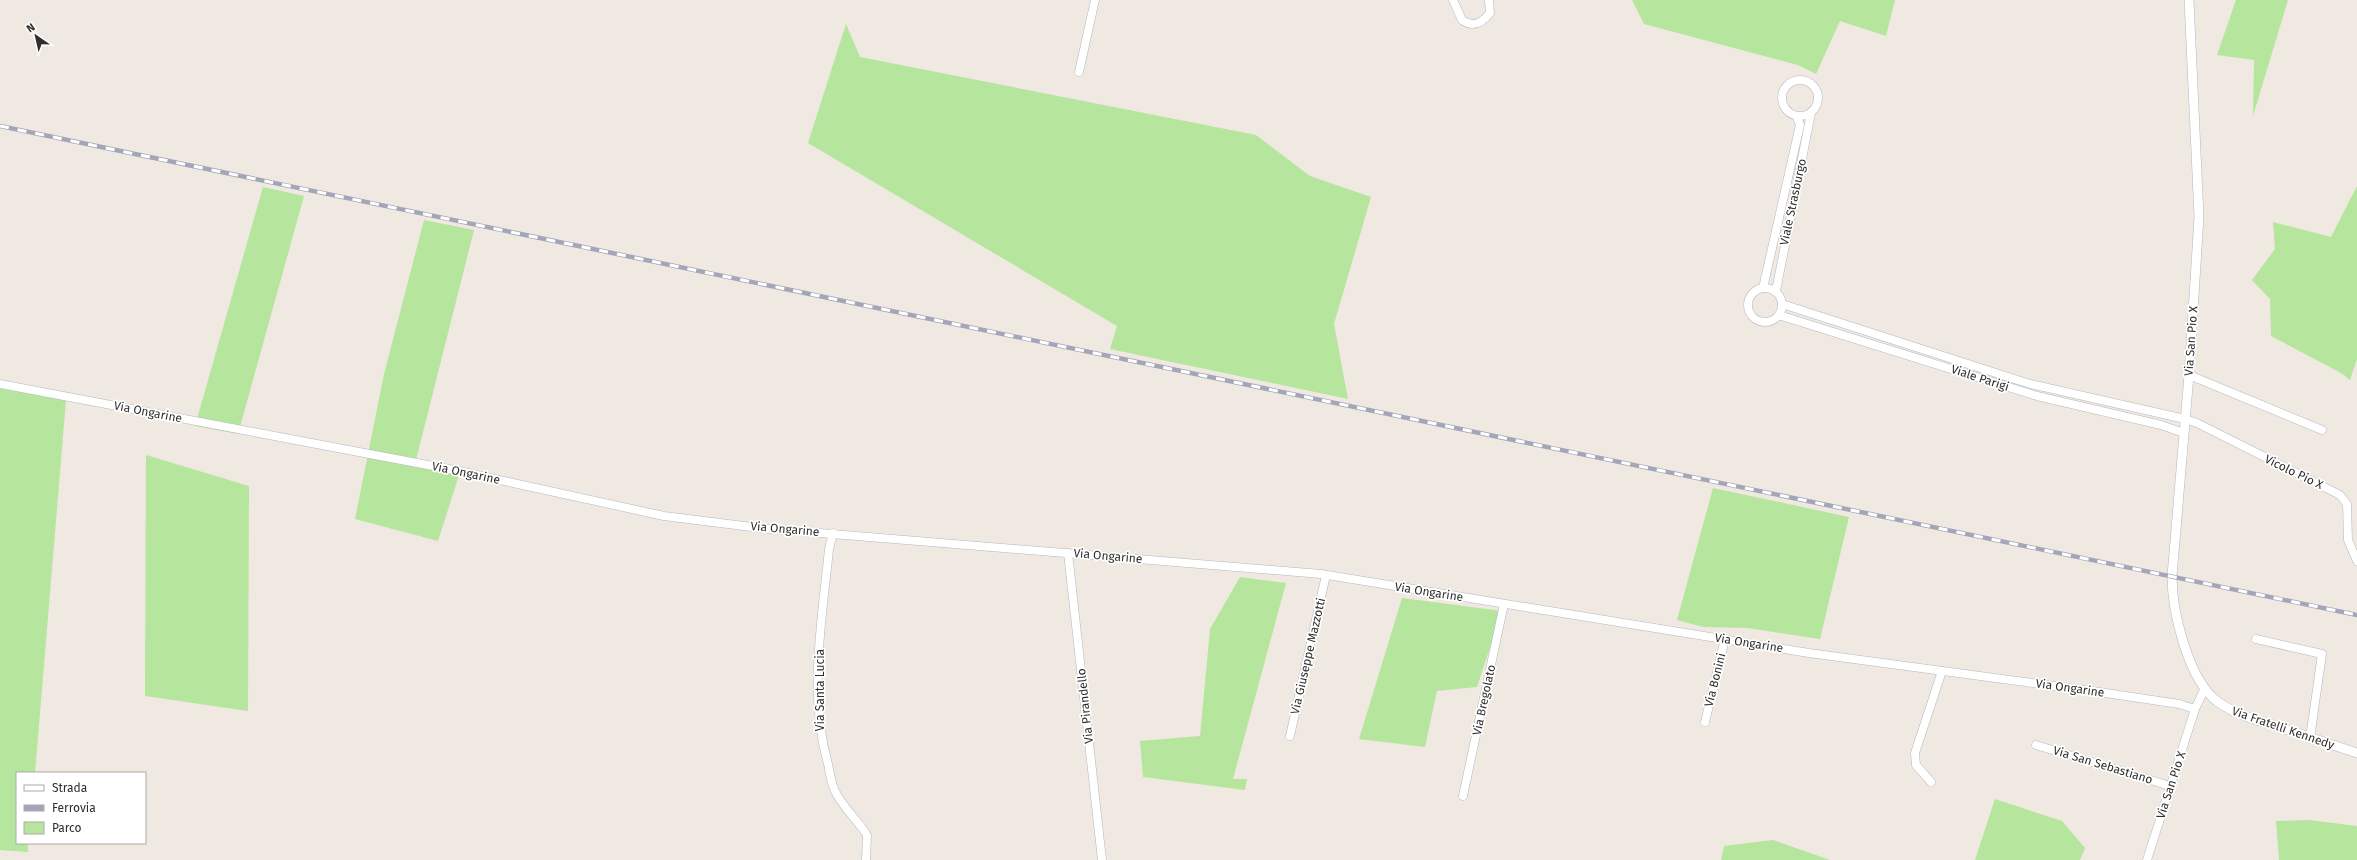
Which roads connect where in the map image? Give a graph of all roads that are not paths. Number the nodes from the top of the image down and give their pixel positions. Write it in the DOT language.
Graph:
graph roads {
  1 [pos="1095,0"];
  2 [pos="1453,0"];
  3 [pos="1489,0"];
  4 [pos="2189,0"];
  5 [pos="1079,72"];
  6 [pos="1811,113"];
  7 [pos="1797,117"];
  8 [pos="1763,288"];
  9 [pos="1776,291"];
  10 [pos="1782,304"];
  11 [pos="1779,315"];
  12 [pos="2189,375"];
  13 [pos="0,384"];
  14 [pos="2186,419"];
  15 [pos="2322,430"];
  16 [pos="2184,433"];
  17 [pos="833,533"];
  18 [pos="1068,552"];
  19 [pos="2357,561"];
  20 [pos="1326,576"];
  21 [pos="1504,604"];
  22 [pos="1725,639"];
  23 [pos="2256,639"];
  24 [pos="1942,671"];
  25 [pos="2199,677"];
  26 [pos="2205,688"];
  27 [pos="2195,709"];
  28 [pos="1705,722"];
  29 [pos="1290,736"];
  30 [pos="2310,738"];
  31 [pos="2036,745"];
  32 [pos="2357,754"];
  33 [pos="1931,782"];
  34 [pos="2170,786"];
  35 [pos="1463,796"];
  36 [pos="866,860"];
  37 [pos="1102,860"];
  38 [pos="2146,860"];
  1 -- 5 [label="street"];
  2 -- 3 [label="street"];
  4 -- 12 [label="street, Via San Pio X"];
  6 -- 7 [label="street"];
  6 -- 7 [label="street, Viale Strasburgo"];
  6 -- 9 [label="street, Viale Strasburgo"];
  7 -- 8 [label="street, Viale Strasburgo"];
  8 -- 9 [label="street"];
  8 -- 11 [label="street"];
  9 -- 10 [label="street"];
  10 -- 11 [label="street"];
  10 -- 14 [label="street, Viale Parigi"];
  11 -- 16 [label="street, Viale Parigi"];
  12 -- 14 [label="street, Via San Pio X"];
  12 -- 15 [label="street"];
  13 -- 17 [label="street, Via Ongarine"];
  14 -- 16 [label="street, Via San Pio X"];
  14 -- 19 [label="street, Vicolo Pio X"];
  16 -- 25 [label="street, Via San Pio X"];
  17 -- 18 [label="street, Via Ongarine"];
  17 -- 36 [label="street, Via Santa Lucia"];
  18 -- 20 [label="street, Via Ongarine"];
  18 -- 37 [label="street, Via Pirandello"];
  20 -- 21 [label="street, Via Ongarine"];
  20 -- 29 [label="street, Via Giuseppe Mazzotti"];
  21 -- 22 [label="street, Via Ongarine"];
  21 -- 35 [label="street, Via Bregolato"];
  22 -- 24 [label="street, Via Ongarine"];
  22 -- 28 [label="street, Via Bonini"];
  23 -- 30 [label="street"];
  24 -- 27 [label="street, Via Ongarine"];
  24 -- 33 [label="street"];
  25 -- 26 [label="street, Via Fratelli Kennedy"];
  26 -- 27 [label="street"];
  26 -- 30 [label="street, Via Fratelli Kennedy"];
  27 -- 34 [label="street, Via San Pio X"];
  30 -- 32 [label="street, Via Fratelli Kennedy"];
  31 -- 34 [label="street, Via San Sebastiano"];
  34 -- 38 [label="street, Via San Pio X"];
}
